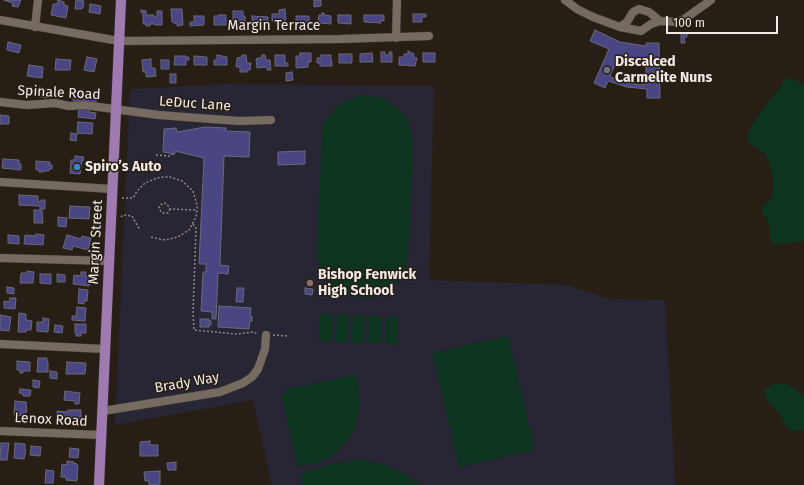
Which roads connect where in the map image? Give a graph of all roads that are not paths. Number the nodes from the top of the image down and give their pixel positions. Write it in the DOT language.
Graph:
graph roads {
  1 [pos="38,0"];
  2 [pos="121,0"];
  3 [pos="397,0"];
  4 [pos="565,0"];
  5 [pos="711,0"];
  6 [pos="0,20"];
  7 [pos="660,21"];
  8 [pos="36,27"];
  9 [pos="620,27"];
  10 [pos="429,36"];
  11 [pos="396,38"];
  12 [pos="119,41"];
  13 [pos="0,102"];
  14 [pos="116,109"];
  15 [pos="271,120"];
  16 [pos="0,182"];
  17 [pos="112,189"];
  18 [pos="0,258"];
  19 [pos="109,261"];
  20 [pos="266,335"];
  21 [pos="0,344"];
  22 [pos="105,349"];
  23 [pos="103,411"];
  24 [pos="0,431"];
  25 [pos="101,435"];
  26 [pos="99,485"];
  1 -- 8 [label="street"];
  2 -- 12 [label="main road, Margin Street"];
  3 -- 11 [label="street"];
  4 -- 9 [label="street"];
  5 -- 7 [label="street"];
  6 -- 8 [label="street, Margin Terrace"];
  7 -- 9 [label="street"];
  7 -- 9 [label="street"];
  8 -- 12 [label="street, Margin Terrace"];
  10 -- 11 [label="street, Margin Terrace"];
  11 -- 12 [label="street, Margin Terrace"];
  12 -- 14 [label="main road, Margin Street"];
  13 -- 14 [label="street, Spinale Road"];
  14 -- 15 [label="street, LeDuc Lane"];
  14 -- 17 [label="main road, Margin Street"];
  16 -- 17 [label="street"];
  17 -- 19 [label="main road, Margin Street"];
  18 -- 19 [label="street"];
  19 -- 22 [label="main road, Margin Street"];
  20 -- 23 [label="street, Brady Way"];
  21 -- 22 [label="street"];
  22 -- 23 [label="main road, Margin Street"];
  23 -- 25 [label="main road, Margin Street"];
  24 -- 25 [label="street, Lenox Road"];
  25 -- 26 [label="main road, Margin Street"];
}
